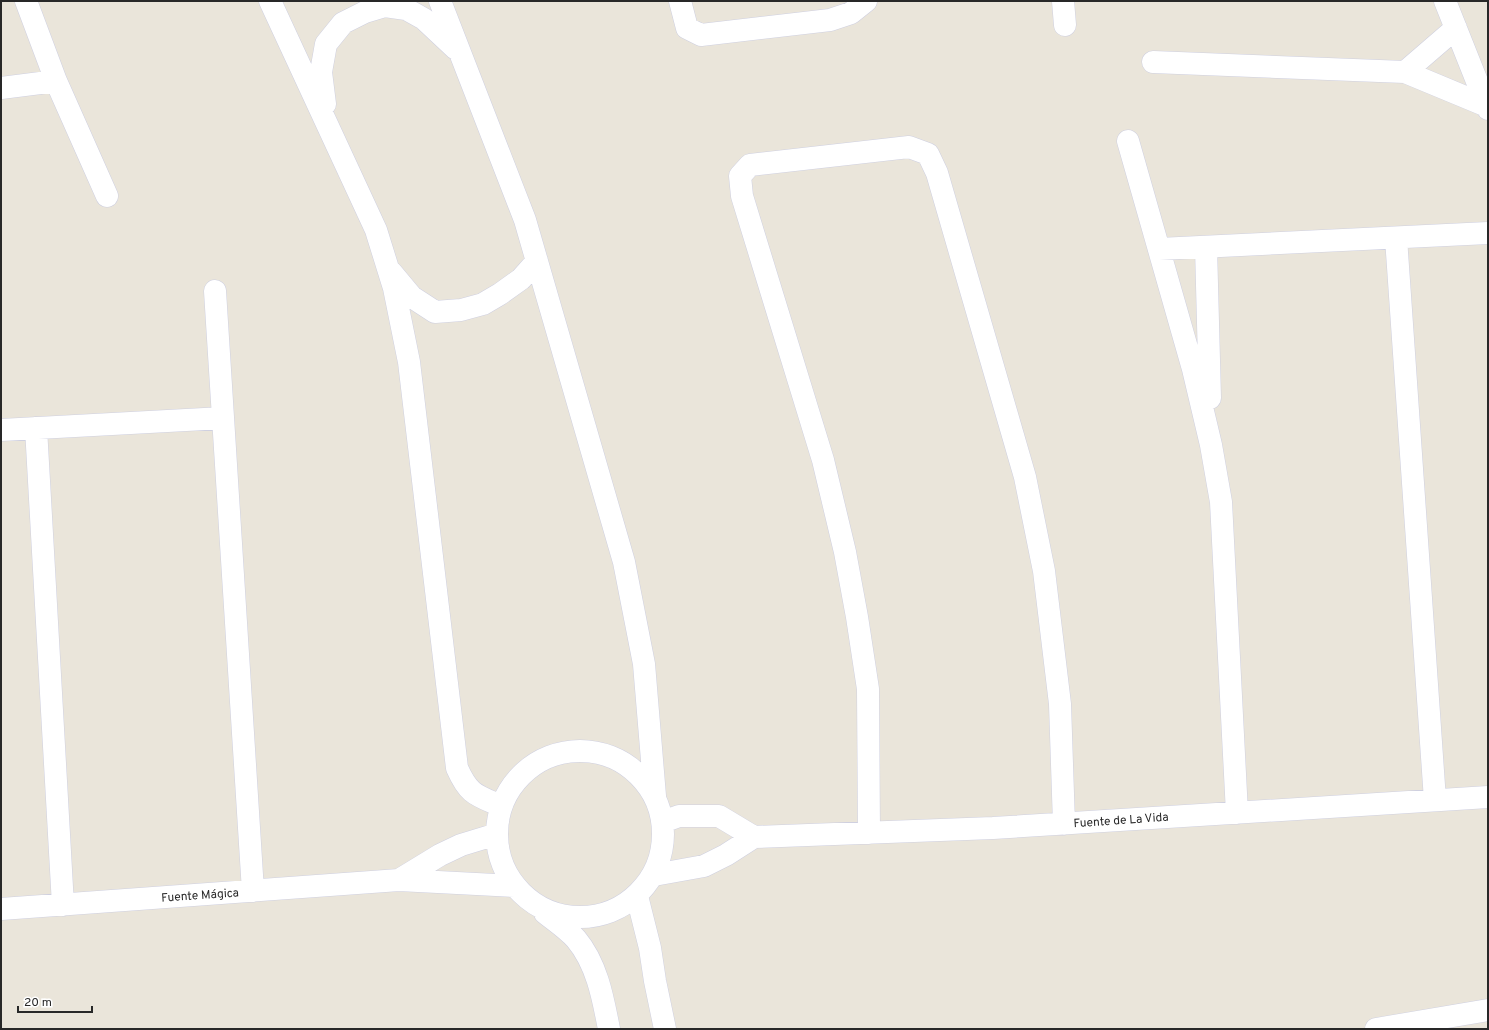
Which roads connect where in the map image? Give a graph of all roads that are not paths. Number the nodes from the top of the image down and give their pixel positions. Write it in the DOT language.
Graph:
graph roads {
  1 [pos="26,1"];
  2 [pos="270,1"];
  3 [pos="440,1"];
  4 [pos="680,1"];
  5 [pos="866,1"];
  6 [pos="1063,1"];
  7 [pos="1445,1"];
  8 [pos="1065,25"];
  9 [pos="1456,28"];
  10 [pos="462,56"];
  11 [pos="1153,62"];
  12 [pos="1405,72"];
  13 [pos="56,81"];
  14 [pos="1,88"];
  15 [pos="1487,108"];
  16 [pos="328,125"];
  17 [pos="1128,141"];
  18 [pos="107,196"];
  19 [pos="1488,233"];
  20 [pos="1396,238"];
  21 [pos="1206,247"];
  22 [pos="1159,249"];
  23 [pos="537,261"];
  24 [pos="388,269"];
  25 [pos="215,291"];
  26 [pos="223,418"];
  27 [pos="36,428"];
  28 [pos="1,430"];
  29 [pos="1211,445"];
  30 [pos="655,796"];
  31 [pos="1488,797"];
  32 [pos="1435,800"];
  33 [pos="502,806"];
  34 [pos="1237,813"];
  35 [pos="663,822"];
  36 [pos="1064,824"];
  37 [pos="869,833"];
  38 [pos="497,834"];
  39 [pos="754,838"];
  40 [pos="654,875"];
  41 [pos="399,880"];
  42 [pos="515,886"];
  43 [pos="253,891"];
  44 [pos="637,896"];
  45 [pos="63,905"];
  46 [pos="536,905"];
  47 [pos="1,909"];
  48 [pos="1488,1010"];
  49 [pos="1464,1022"];
  50 [pos="609,1029"];
  51 [pos="665,1029"];
  52 [pos="1376,1029"];
  1 -- 13 [label="street"];
  2 -- 16 [label="street"];
  3 -- 10 [label="street"];
  4 -- 5 [label="street"];
  6 -- 8 [label="street"];
  7 -- 9 [label="street"];
  9 -- 12 [label="street"];
  9 -- 15 [label="street"];
  10 -- 16 [label="street"];
  10 -- 23 [label="street"];
  11 -- 12 [label="street"];
  12 -- 15 [label="street"];
  13 -- 14 [label="street"];
  13 -- 18 [label="street"];
  16 -- 24 [label="street"];
  17 -- 22 [label="street"];
  19 -- 20 [label="street"];
  20 -- 21 [label="street"];
  20 -- 32 [label="street"];
  21 -- 22 [label="street"];
  21 -- 29 [label="street"];
  22 -- 29 [label="street"];
  23 -- 24 [label="street"];
  23 -- 30 [label="street"];
  24 -- 33 [label="street"];
  25 -- 26 [label="street"];
  26 -- 27 [label="street"];
  26 -- 43 [label="street"];
  27 -- 28 [label="street"];
  27 -- 45 [label="street"];
  29 -- 34 [label="street"];
  30 -- 33 [label="street"];
  30 -- 35 [label="street"];
  31 -- 32 [label="street, Fuente de La Vida"];
  32 -- 34 [label="street, Fuente de La Vida"];
  33 -- 38 [label="street"];
  34 -- 36 [label="street, Fuente de La Vida"];
  35 -- 39 [label="street"];
  35 -- 40 [label="street"];
  36 -- 37 [label="street, Fuente de La Vida"];
  36 -- 37 [label="street"];
  37 -- 39 [label="street, Fuente de La Vida"];
  38 -- 41 [label="street, Fuente Mágica"];
  38 -- 42 [label="street"];
  39 -- 40 [label="street, Fuente de La Vida"];
  40 -- 44 [label="street"];
  41 -- 42 [label="street, Fuente Mágica"];
  41 -- 43 [label="street, Fuente Mágica"];
  42 -- 46 [label="street"];
  43 -- 45 [label="street, Fuente Mágica"];
  44 -- 46 [label="street"];
  44 -- 51 [label="street"];
  45 -- 47 [label="street, Fuente Mágica"];
  46 -- 50 [label="street"];
  48 -- 49 [label="street"];
  49 -- 52 [label="street"];
}
